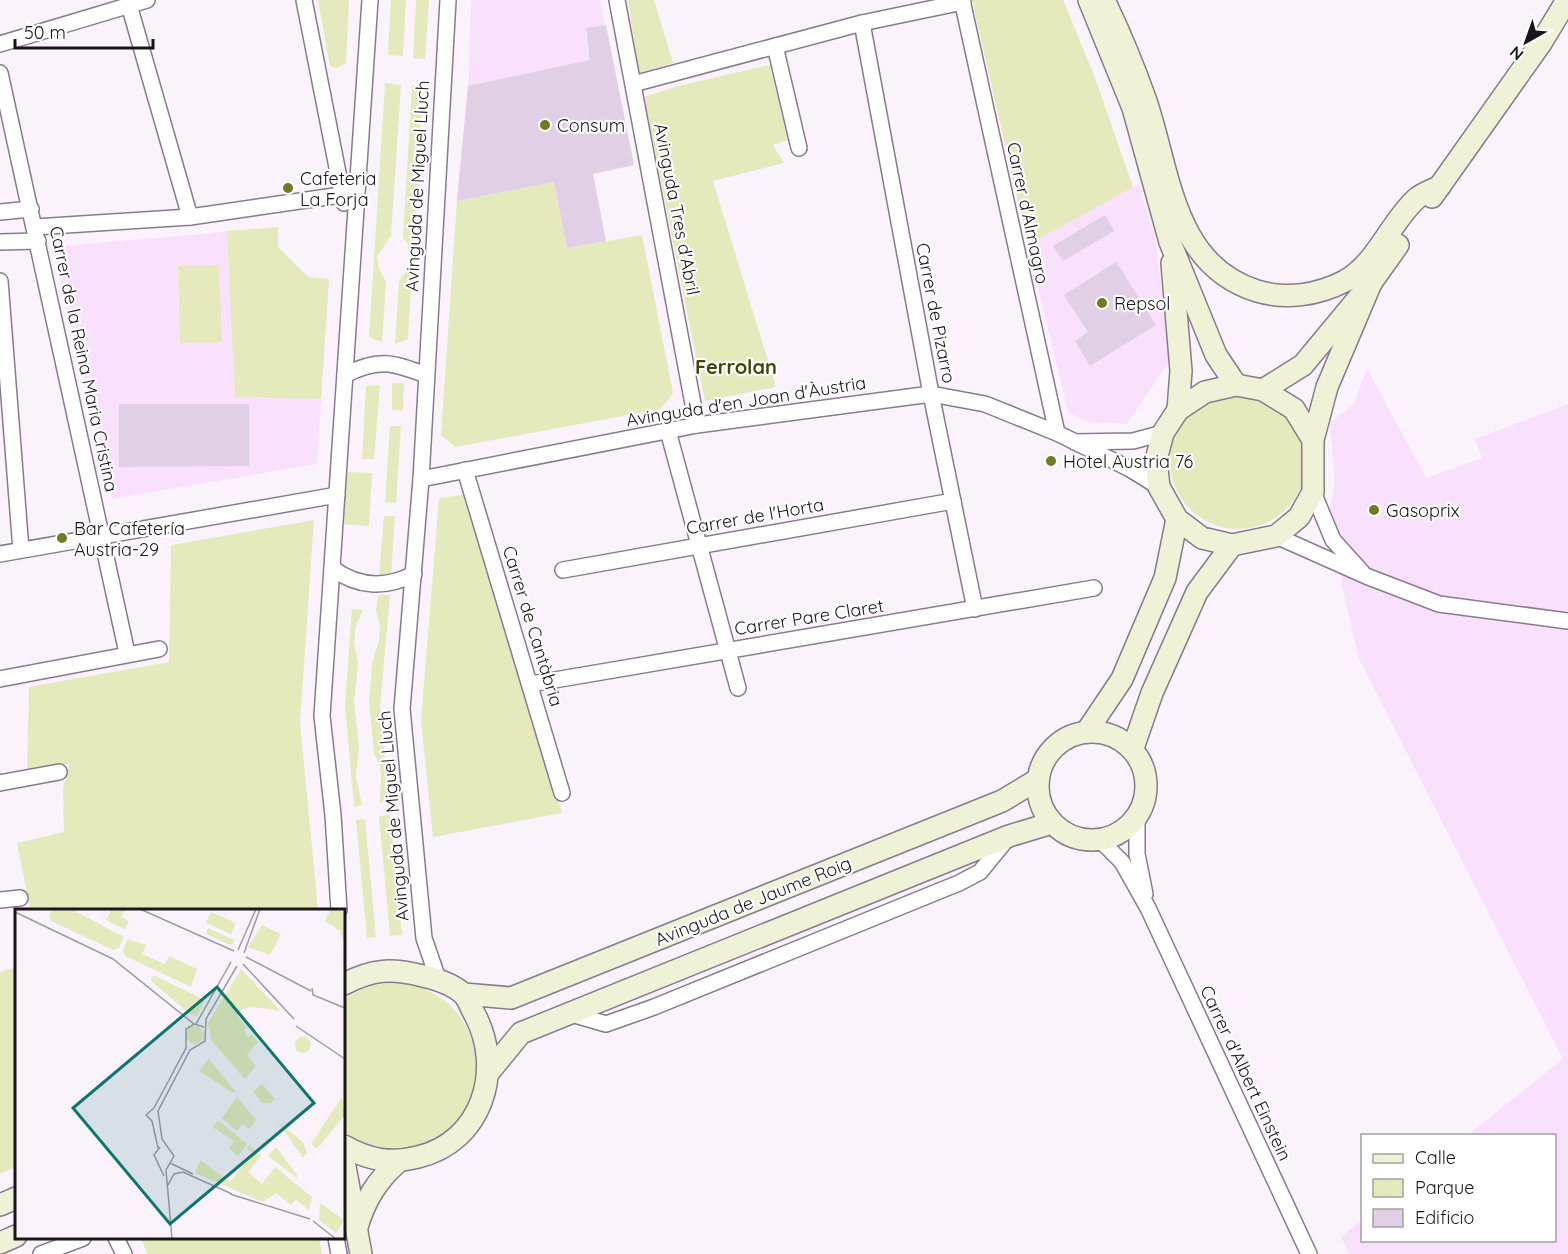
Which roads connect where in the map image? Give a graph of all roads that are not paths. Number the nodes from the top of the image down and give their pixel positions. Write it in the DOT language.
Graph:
graph roads {
  1 [pos="147,0"];
  2 [pos="304,0"];
  3 [pos="370,0"];
  4 [pos="448,0"];
  5 [pos="617,0"];
  6 [pos="1089,0"];
  7 [pos="1104,0"];
  8 [pos="1567,0"];
  9 [pos="963,1"];
  10 [pos="129,5"];
  11 [pos="862,23"];
  12 [pos="0,44"];
  13 [pos="775,46"];
  14 [pos="0,73"];
  15 [pos="633,84"];
  16 [pos="799,148"];
  17 [pos="358,184"];
  18 [pos="1440,186"];
  19 [pos="341,195"];
  20 [pos="31,209"];
  21 [pos="0,212"];
  22 [pos="190,217"];
  23 [pos="353,227"];
  24 [pos="37,234"];
  25 [pos="0,242"];
  26 [pos="1170,242"];
  27 [pos="0,281"];
  28 [pos="1371,283"];
  29 [pos="345,375"];
  30 [pos="426,375"];
  31 [pos="1236,385"];
  32 [pos="1263,390"];
  33 [pos="931,394"];
  34 [pos="1178,410"];
  35 [pos="697,425"];
  36 [pos="668,431"];
  37 [pos="1057,433"];
  38 [pos="1163,433"];
  39 [pos="1313,440"];
  40 [pos="1072,442"];
  41 [pos="465,470"];
  42 [pos="421,479"];
  43 [pos="1160,487"];
  44 [pos="1313,492"];
  45 [pos="337,495"];
  46 [pos="953,501"];
  47 [pos="1177,519"];
  48 [pos="102,534"];
  49 [pos="1276,536"];
  50 [pos="699,545"];
  51 [pos="1232,545"];
  52 [pos="21,550"];
  53 [pos="0,554"];
  54 [pos="332,568"];
  55 [pos="563,570"];
  56 [pos="414,574"];
  57 [pos="1366,576"];
  58 [pos="1094,588"];
  59 [pos="975,609"];
  60 [pos="1568,621"];
  61 [pos="159,649"];
  62 [pos="727,650"];
  63 [pos="127,653"];
  64 [pos="0,679"];
  65 [pos="531,684"];
  66 [pos="738,688"];
  67 [pos="1087,731"];
  68 [pos="1132,748"];
  69 [pos="59,772"];
  70 [pos="1037,780"];
  71 [pos="0,783"];
  72 [pos="562,793"];
  73 [pos="1137,818"];
  74 [pos="1052,823"];
  75 [pos="1100,840"];
  76 [pos="20,898"];
  77 [pos="0,900"];
  78 [pos="1148,908"];
  79 [pos="339,909"];
  80 [pos="438,979"];
  81 [pos="345,983"];
  82 [pos="464,994"];
  83 [pos="489,1072"];
  84 [pos="345,1147"];
  85 [pos="399,1161"];
  86 [pos="345,1167"];
  87 [pos="15,1198"];
  88 [pos="0,1205"];
  89 [pos="356,1228"];
  90 [pos="15,1236"];
  91 [pos="79,1239"];
  92 [pos="116,1239"];
  93 [pos="336,1239"];
  94 [pos="0,1243"];
  95 [pos="41,1254"];
  96 [pos="124,1254"];
  97 [pos="339,1254"];
  98 [pos="360,1254"];
  99 [pos="1309,1254"];
  1 -- 10 [label="street"];
  2 -- 19 [label="street"];
  3 -- 17 [label="street"];
  4 -- 30 [label="street, Avinguda de Miguel Lluch"];
  5 -- 15 [label="street, Avinguda Tres d'Abril"];
  6 -- 26 [label="main road"];
  7 -- 18 [label="main road"];
  8 -- 18 [label="main road"];
  9 -- 11 [label="street"];
  9 -- 37 [label="street, Carrer d'Almagro"];
  10 -- 12 [label="street"];
  10 -- 22 [label="street"];
  11 -- 13 [label="street"];
  11 -- 33 [label="street, Carrer de Pizarro"];
  13 -- 15 [label="street"];
  13 -- 16 [label="street"];
  14 -- 20 [label="street, Carrer de la Reina Maria Cristina"];
  15 -- 35 [label="street, Avinguda Tres d'Abril"];
  17 -- 19 [label="street"];
  17 -- 23 [label="street"];
  18 -- 28 [label="main road"];
  19 -- 22 [label="street"];
  19 -- 23 [label="street"];
  20 -- 21 [label="street"];
  20 -- 24 [label="street, Carrer de la Reina Maria Cristina"];
  22 -- 24 [label="street"];
  23 -- 29 [label="street"];
  24 -- 25 [label="street"];
  24 -- 48 [label="street, Carrer de la Reina Maria Cristina"];
  26 -- 31 [label="main road"];
  26 -- 34 [label="main road"];
  27 -- 52 [label="street"];
  28 -- 32 [label="main road"];
  28 -- 39 [label="main road"];
  29 -- 30 [label="street"];
  29 -- 45 [label="street"];
  30 -- 42 [label="street, Avinguda de Miguel Lluch"];
  31 -- 32 [label="main road"];
  31 -- 34 [label="main road"];
  32 -- 39 [label="main road"];
  33 -- 35 [label="street, Avinguda d'en Joan d'Àustria"];
  33 -- 37 [label="street, Avinguda d'en Joan d'Àustria"];
  33 -- 46 [label="street, Carrer de Pizarro"];
  34 -- 38 [label="main road"];
  35 -- 36 [label="street, Avinguda d'en Joan d'Àustria"];
  36 -- 41 [label="street, Avinguda d'en Joan d'Àustria"];
  36 -- 50 [label="street"];
  37 -- 40 [label="street, Avinguda d'en Joan d'Àustria"];
  38 -- 40 [label="street"];
  38 -- 43 [label="main road"];
  39 -- 44 [label="main road"];
  40 -- 43 [label="street, Avinguda d'en Joan d'Àustria"];
  41 -- 42 [label="street, Avinguda d'en Joan d'Àustria"];
  41 -- 65 [label="street, Carrer de Cantàbria"];
  42 -- 56 [label="street, Avinguda de Miguel Lluch"];
  43 -- 47 [label="main road"];
  44 -- 49 [label="main road"];
  44 -- 57 [label="street"];
  45 -- 48 [label="street"];
  45 -- 54 [label="street"];
  46 -- 50 [label="street, Carrer de l'Horta"];
  46 -- 59 [label="street, Carrer de Pizarro"];
  47 -- 51 [label="main road"];
  47 -- 67 [label="main road"];
  48 -- 52 [label="street"];
  48 -- 63 [label="street, Carrer de la Reina Maria Cristina"];
  49 -- 51 [label="main road"];
  49 -- 57 [label="street"];
  50 -- 55 [label="street, Carrer de l'Horta"];
  50 -- 62 [label="street"];
  51 -- 68 [label="main road"];
  52 -- 53 [label="street"];
  54 -- 56 [label="street"];
  54 -- 79 [label="street"];
  56 -- 80 [label="street, Avinguda de Miguel Lluch"];
  57 -- 60 [label="street"];
  58 -- 59 [label="street, Carrer Pare Claret"];
  59 -- 62 [label="street, Carrer Pare Claret"];
  61 -- 63 [label="street"];
  62 -- 65 [label="street, Carrer Pare Claret"];
  62 -- 66 [label="street"];
  63 -- 64 [label="street"];
  65 -- 72 [label="street, Carrer de Cantàbria"];
  67 -- 68 [label="main road"];
  67 -- 70 [label="main road"];
  68 -- 73 [label="main road"];
  69 -- 71 [label="street"];
  70 -- 74 [label="main road"];
  70 -- 82 [label="main road, Avinguda de Jaume Roig"];
  73 -- 75 [label="main road"];
  73 -- 78 [label="street, Carrer d'Albert Einstein"];
  74 -- 75 [label="main road"];
  74 -- 83 [label="main road, Avinguda de Jaume Roig"];
  75 -- 78 [label="street, Carrer d'Albert Einstein"];
  76 -- 77 [label="street"];
  78 -- 99 [label="street, Carrer d'Albert Einstein"];
  80 -- 81 [label="main road"];
  80 -- 82 [label="main road"];
  82 -- 83 [label="main road"];
  83 -- 85 [label="main road"];
  84 -- 85 [label="main road"];
  85 -- 89 [label="main road"];
  86 -- 89 [label="main road"];
  87 -- 88 [label="main road"];
  89 -- 98 [label="main road"];
  90 -- 94 [label="main road"];
  91 -- 95 [label="street"];
  92 -- 96 [label="street"];
  93 -- 97 [label="street"];
}
